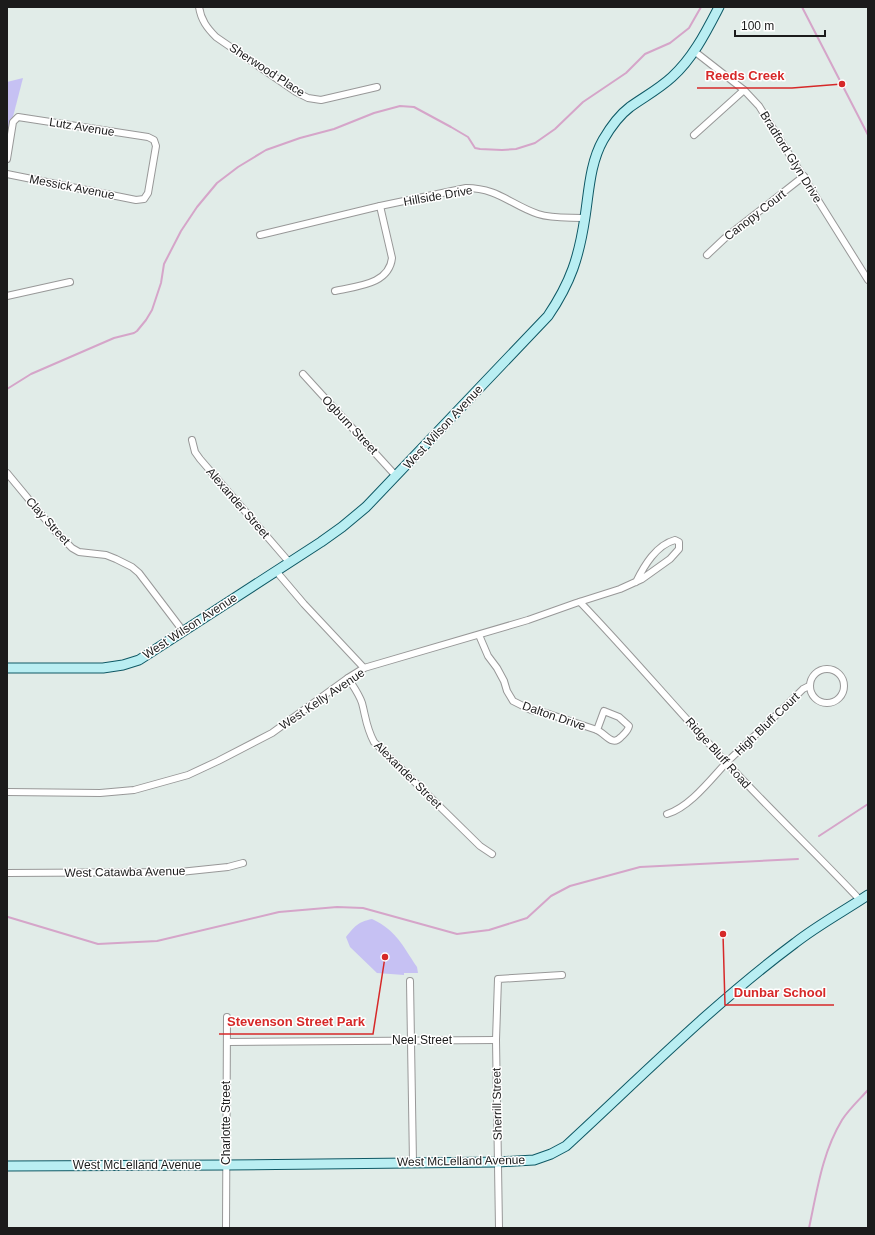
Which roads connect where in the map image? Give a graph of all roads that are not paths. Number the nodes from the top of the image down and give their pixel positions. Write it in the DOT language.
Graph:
graph roads {
  1 [pos="199,7"];
  2 [pos="719,7"];
  3 [pos="694,51"];
  4 [pos="377,87"];
  5 [pos="744,90"];
  6 [pos="694,135"];
  7 [pos="7,159"];
  8 [pos="7,174"];
  9 [pos="804,176"];
  10 [pos="136,200"];
  11 [pos="380,206"];
  12 [pos="585,218"];
  13 [pos="260,235"];
  14 [pos="707,255"];
  15 [pos="868,280"];
  16 [pos="70,282"];
  17 [pos="334,291"];
  18 [pos="7,296"];
  19 [pos="303,374"];
  20 [pos="192,440"];
  21 [pos="7,473"];
  22 [pos="396,476"];
  23 [pos="289,562"];
  24 [pos="276,571"];
  25 [pos="636,582"];
  26 [pos="580,602"];
  27 [pos="183,631"];
  28 [pos="479,635"];
  29 [pos="7,668"];
  30 [pos="364,668"];
  31 [pos="348,678"];
  32 [pos="809,686"];
  33 [pos="597,730"];
  34 [pos="727,763"];
  35 [pos="7,792"];
  36 [pos="667,814"];
  37 [pos="492,854"];
  38 [pos="243,863"];
  39 [pos="7,873"];
  40 [pos="868,894"];
  41 [pos="860,900"];
  42 [pos="562,975"];
  43 [pos="410,981"];
  44 [pos="227,1017"];
  45 [pos="411,1040"];
  46 [pos="496,1040"];
  47 [pos="227,1042"];
  48 [pos="413,1162"];
  49 [pos="498,1162"];
  50 [pos="226,1165"];
  51 [pos="7,1166"];
  52 [pos="226,1228"];
  53 [pos="498,1228"];
  1 -- 4 [label="street, Sherwood Place"];
  2 -- 3 [label="street, West Wilson Avenue"];
  3 -- 5 [label="street, Bradford Glyn Drive"];
  3 -- 12 [label="street, West Wilson Avenue"];
  5 -- 6 [label="street"];
  5 -- 9 [label="street, Bradford Glyn Drive"];
  7 -- 10 [label="street, Lutz Avenue"];
  8 -- 10 [label="street, Messick Avenue"];
  9 -- 14 [label="street, Canopy Court"];
  9 -- 15 [label="street, Bradford Glyn Drive"];
  11 -- 12 [label="street, Hillside Drive"];
  11 -- 13 [label="street, Hillside Drive"];
  11 -- 17 [label="street"];
  12 -- 22 [label="street, West Wilson Avenue"];
  16 -- 18 [label="street"];
  19 -- 22 [label="street, Ogburn Street"];
  20 -- 23 [label="street, Alexander Street"];
  21 -- 27 [label="street, Clay Street"];
  22 -- 23 [label="street, West Wilson Avenue"];
  23 -- 24 [label="street, West Wilson Avenue"];
  24 -- 27 [label="street, West Wilson Avenue"];
  24 -- 30 [label="street"];
  25 -- 25 [label="street, West Kelly Avenue"];
  25 -- 26 [label="street, West Kelly Avenue"];
  26 -- 28 [label="street, West Kelly Avenue"];
  26 -- 34 [label="street, Ridge Bluff Road"];
  27 -- 29 [label="street, West Wilson Avenue"];
  28 -- 30 [label="street, West Kelly Avenue"];
  28 -- 33 [label="street, Dalton Drive"];
  30 -- 31 [label="street, West Kelly Avenue"];
  31 -- 35 [label="street, West Kelly Avenue"];
  31 -- 37 [label="street, Alexander Street"];
  32 -- 32 [label="street, High Bluff Court"];
  32 -- 34 [label="street, High Bluff Court"];
  33 -- 33 [label="street, Dalton Drive"];
  34 -- 36 [label="street, High Bluff Court"];
  34 -- 41 [label="street, Ridge Bluff Road"];
  38 -- 39 [label="street, West Catawba Avenue"];
  40 -- 41 [label="street, West McLelland Avenue"];
  41 -- 49 [label="street, West McLelland Avenue"];
  42 -- 46 [label="street, Sherrill Street"];
  43 -- 45 [label="street"];
  44 -- 47 [label="street, Charlotte Street"];
  45 -- 46 [label="street, Neel Street"];
  45 -- 47 [label="street, Neel Street"];
  45 -- 48 [label="street"];
  46 -- 49 [label="street, Sherrill Street"];
  47 -- 50 [label="street, Charlotte Street"];
  48 -- 49 [label="street, West McLelland Avenue"];
  48 -- 50 [label="street, West McLelland Avenue"];
  49 -- 53 [label="street, Sherrill Street"];
  50 -- 51 [label="street, West McLelland Avenue"];
  50 -- 52 [label="street, Charlotte Street"];
}
